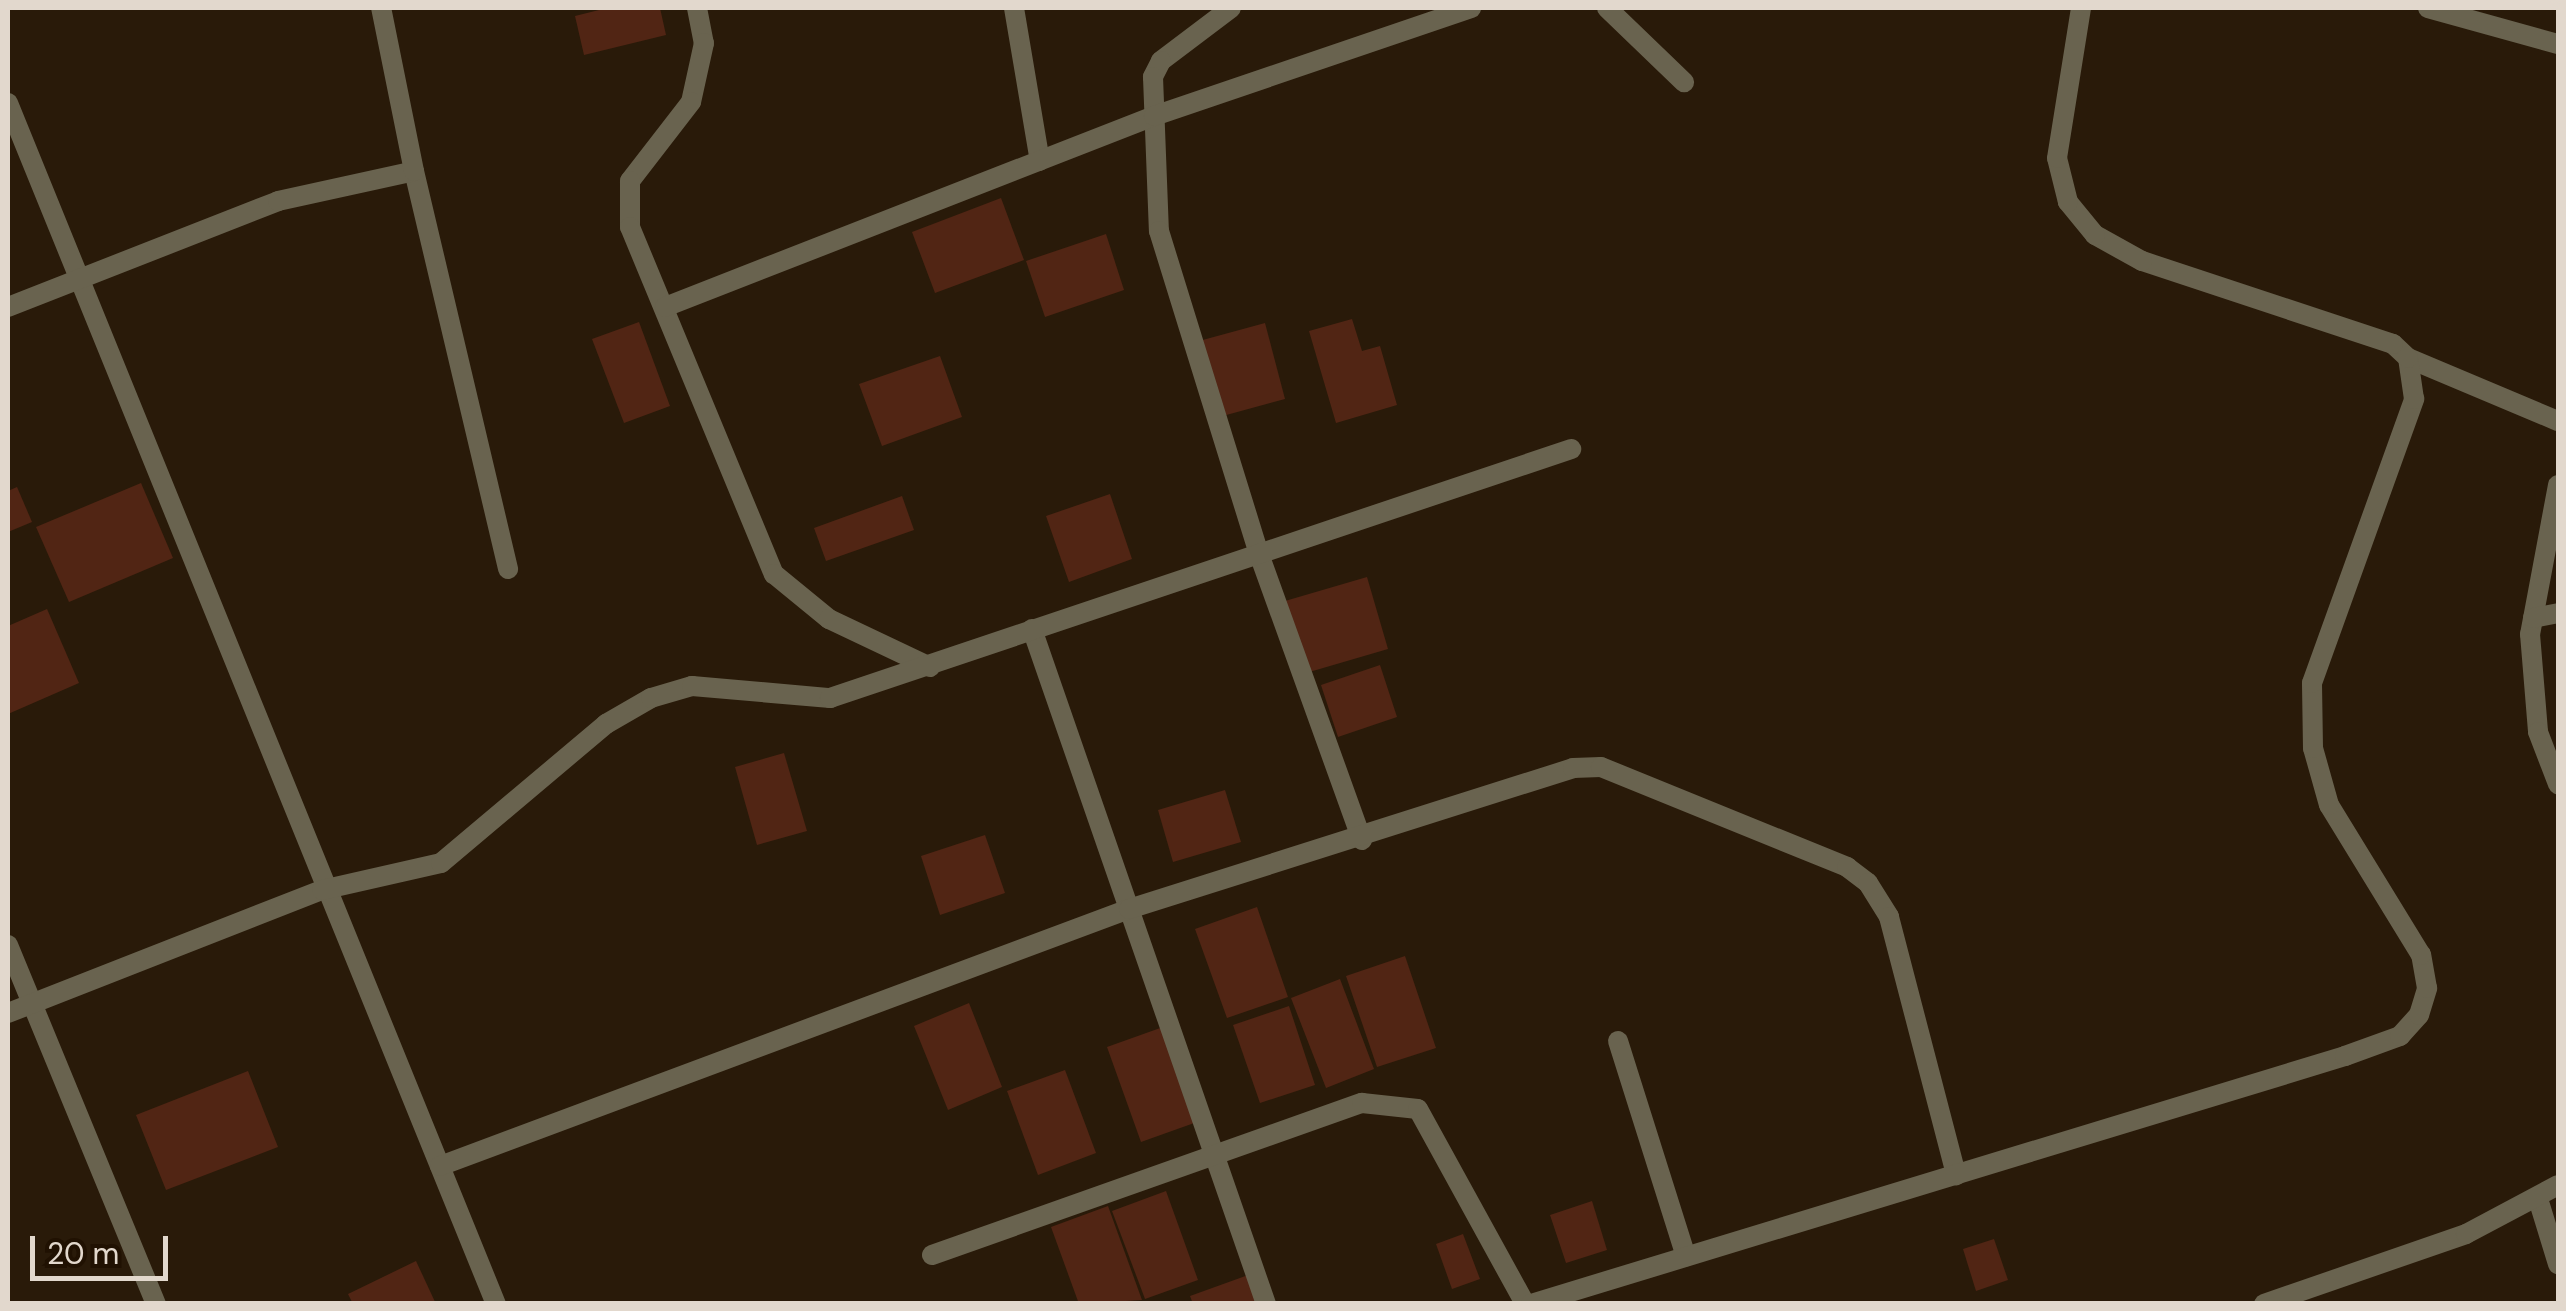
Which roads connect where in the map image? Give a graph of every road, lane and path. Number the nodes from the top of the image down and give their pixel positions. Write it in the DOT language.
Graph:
graph roads {
  1 [pos="382,8"];
  2 [pos="697,8"];
  3 [pos="1014,8"];
  4 [pos="1230,8"];
  5 [pos="1471,8"];
  6 [pos="1607,8"];
  7 [pos="2080,8"];
  8 [pos="2428,8"];
  9 [pos="2558,44"];
  10 [pos="1684,82"];
  11 [pos="8,103"];
  12 [pos="1154,116"];
  13 [pos="1040,161"];
  14 [pos="414,170"];
  15 [pos="80,276"];
  16 [pos="8,307"];
  17 [pos="665,307"];
  18 [pos="2408,358"];
  19 [pos="2558,422"];
  20 [pos="1571,450"];
  21 [pos="2558,485"];
  22 [pos="1259,554"];
  23 [pos="508,569"];
  24 [pos="2558,613"];
  25 [pos="2533,618"];
  26 [pos="1032,629"];
  27 [pos="930,667"];
  28 [pos="2558,784"];
  29 [pos="1362,840"];
  30 [pos="322,890"];
  31 [pos="1129,909"];
  32 [pos="8,944"];
  33 [pos="32,1003"];
  34 [pos="8,1013"];
  35 [pos="1618,1041"];
  36 [pos="1216,1155"];
  37 [pos="440,1166"];
  38 [pos="1956,1174"];
  39 [pos="2558,1185"];
  40 [pos="2538,1202"];
  41 [pos="932,1255"];
  42 [pos="1686,1257"];
  43 [pos="2558,1264"];
  44 [pos="2301,1298"];
  45 [pos="156,1304"];
  46 [pos="496,1304"];
  47 [pos="1266,1304"];
  48 [pos="1528,1304"];
  49 [pos="2264,1304"];
  1 -- 14 [label="street"];
  2 -- 17 [label="street"];
  3 -- 13 [label="street"];
  4 -- 12 [label="street"];
  5 -- 12 [label="street"];
  6 -- 10 [label="street"];
  7 -- 18 [label="street"];
  8 -- 9 [label="street"];
  11 -- 15 [label="street"];
  12 -- 13 [label="street"];
  12 -- 22 [label="street"];
  13 -- 17 [label="street"];
  14 -- 15 [label="street"];
  14 -- 23 [label="street"];
  15 -- 16 [label="street"];
  15 -- 30 [label="street"];
  17 -- 27 [label="street"];
  18 -- 19 [label="street"];
  18 -- 38 [label="street"];
  20 -- 22 [label="street"];
  21 -- 25 [label="street"];
  22 -- 26 [label="street"];
  22 -- 29 [label="street"];
  24 -- 25 [label="street"];
  25 -- 28 [label="street"];
  26 -- 27 [label="street"];
  26 -- 31 [label="street"];
  27 -- 30 [label="street"];
  29 -- 31 [label="street"];
  29 -- 38 [label="street"];
  30 -- 33 [label="street"];
  30 -- 37 [label="street"];
  31 -- 36 [label="street"];
  31 -- 37 [label="street"];
  32 -- 33 [label="street"];
  33 -- 34 [label="street"];
  33 -- 45 [label="street"];
  35 -- 42 [label="street"];
  36 -- 41 [label="street"];
  36 -- 47 [label="street"];
  36 -- 48 [label="street"];
  37 -- 46 [label="street"];
  38 -- 42 [label="street"];
  39 -- 40 [label="street"];
  40 -- 43 [label="street"];
  40 -- 44 [label="street"];
  42 -- 48 [label="street"];
  44 -- 49 [label="street"];
}
